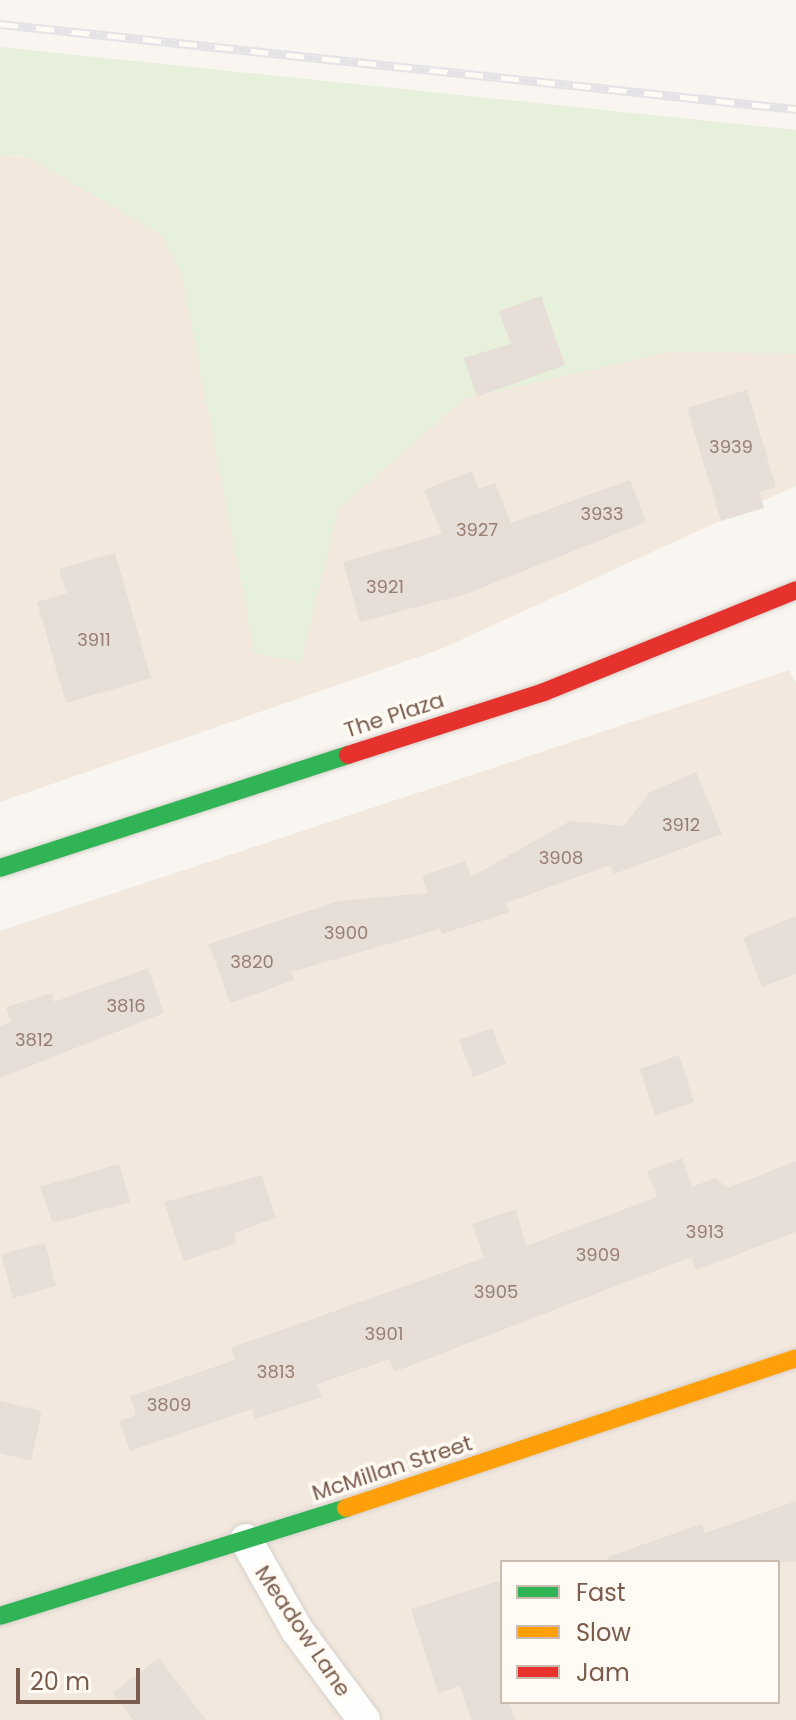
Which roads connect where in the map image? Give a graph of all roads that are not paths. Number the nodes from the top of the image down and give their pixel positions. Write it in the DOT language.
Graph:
graph roads {
  1 [pos="796,590"];
  2 [pos="0,868"];
  3 [pos="796,1358"];
  4 [pos="246,1540"];
  5 [pos="0,1616"];
  6 [pos="364,1720"];
  1 -- 2 [label="main road, The Plaza"];
  3 -- 4 [label="main road, McMillan Street"];
  4 -- 5 [label="main road, McMillan Street"];
  4 -- 6 [label="street, Meadow Lane"];
}
